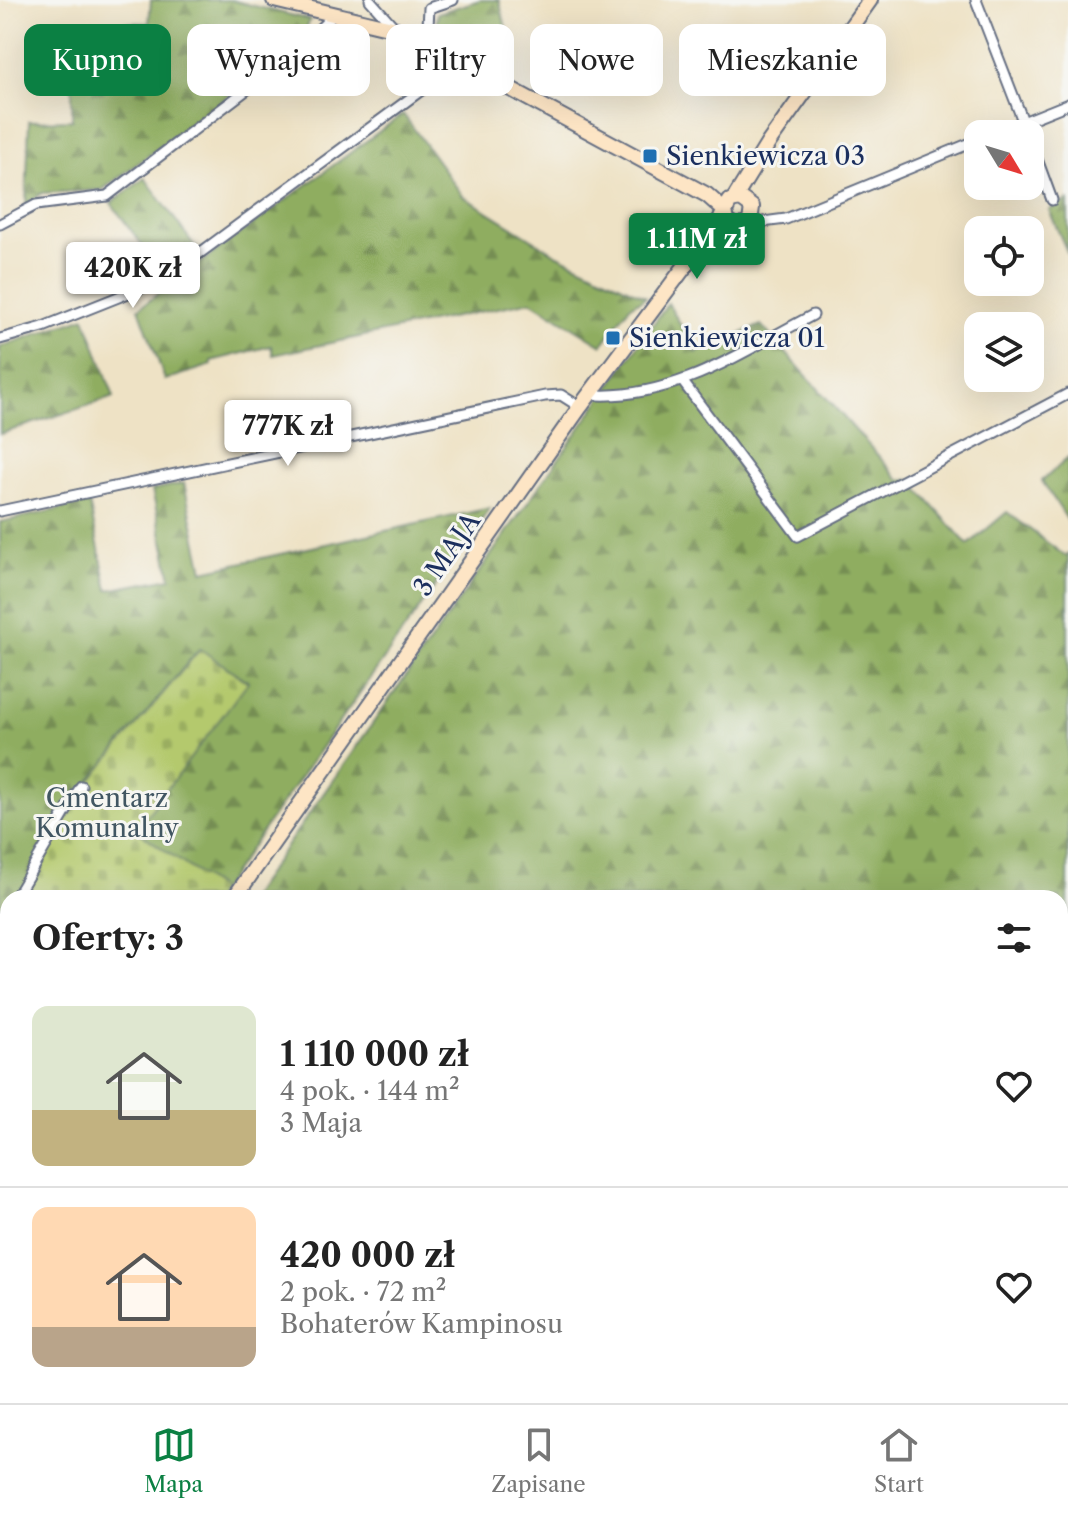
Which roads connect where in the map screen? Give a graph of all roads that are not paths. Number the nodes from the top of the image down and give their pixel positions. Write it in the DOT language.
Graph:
graph roads {
  1 [pos="274,0"];
  2 [pos="370,0"];
  3 [pos="453,0"];
  4 [pos="870,0"];
  5 [pos="976,0"];
  6 [pos="335,14"];
  7 [pos="392,24"];
  8 [pos="428,24"];
  9 [pos="386,27"];
  10 [pos="514,90"];
  11 [pos="413,96"];
  12 [pos="1068,104"];
  13 [pos="1022,120"];
  14 [pos="1028,120"];
  15 [pos="964,146"];
  16 [pos="758,158"];
  17 [pos="1044,178"];
  18 [pos="1052,200"];
  19 [pos="728,206"];
  20 [pos="747,217"];
  21 [pos="0,224"];
  22 [pos="703,242"];
  23 [pos="813,315"];
  24 [pos="0,339"];
  25 [pos="683,382"];
  26 [pos="1068,394"];
  27 [pos="597,395"];
  28 [pos="580,407"];
  29 [pos="0,511"];
  30 [pos="81,786"];
  31 [pos="20,890"];
  32 [pos="240,890"];
  1 -- 6 [label="street"];
  2 -- 7 [label="street"];
  3 -- 8 [label="street"];
  4 -- 16 [label="street, 3 MAJA"];
  5 -- 13 [label="street"];
  6 -- 9 [label="street"];
  6 -- 21 [label="street"];
  10 -- 19 [label="street"];
  11 -- 24 [label="street"];
  12 -- 14 [label="street"];
  15 -- 20 [label="street"];
  16 -- 19 [label="street, 3 MAJA"];
  16 -- 20 [label="street, 3 MAJA"];
  17 -- 18 [label="street"];
  19 -- 20 [label="street"];
  19 -- 20 [label="street"];
  19 -- 22 [label="street, 3 MAJA"];
  20 -- 22 [label="street, 3 MAJA"];
  22 -- 28 [label="street, 3 MAJA"];
  23 -- 25 [label="street"];
  25 -- 26 [label="street"];
  25 -- 27 [label="street"];
  28 -- 29 [label="street"];
  28 -- 32 [label="street, 3 MAJA"];
  30 -- 31 [label="street"];
}
